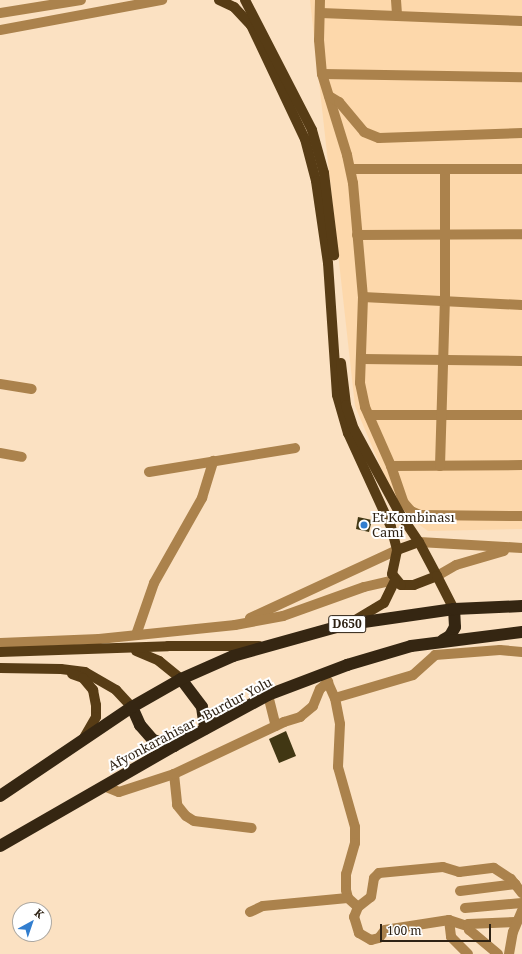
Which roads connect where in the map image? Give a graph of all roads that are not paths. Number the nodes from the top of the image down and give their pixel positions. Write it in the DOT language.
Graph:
graph roads {
  1 [pos="81,0"];
  2 [pos="162,0"];
  3 [pos="245,0"];
  4 [pos="320,0"];
  5 [pos="396,0"];
  6 [pos="226,1"];
  7 [pos="0,12"];
  8 [pos="321,13"];
  9 [pos="397,16"];
  10 [pos="522,22"];
  11 [pos="0,30"];
  12 [pos="322,74"];
  13 [pos="522,77"];
  14 [pos="329,96"];
  15 [pos="522,133"];
  16 [pos="350,169"];
  17 [pos="445,169"];
  18 [pos="522,169"];
  19 [pos="522,234"];
  20 [pos="356,235"];
  21 [pos="445,235"];
  22 [pos="363,297"];
  23 [pos="445,301"];
  24 [pos="522,305"];
  25 [pos="362,360"];
  26 [pos="444,360"];
  27 [pos="522,361"];
  28 [pos="0,384"];
  29 [pos="32,389"];
  30 [pos="369,414"];
  31 [pos="442,415"];
  32 [pos="522,415"];
  33 [pos="296,448"];
  34 [pos="0,453"];
  35 [pos="22,457"];
  36 [pos="213,462"];
  37 [pos="522,464"];
  38 [pos="391,466"];
  39 [pos="440,466"];
  40 [pos="149,472"];
  41 [pos="522,516"];
  42 [pos="419,542"];
  43 [pos="522,548"];
  44 [pos="510,549"];
  45 [pos="397,550"];
  46 [pos="437,576"];
  47 [pos="395,580"];
  48 [pos="522,606"];
  49 [pos="454,610"];
  50 [pos="348,624"];
  51 [pos="235,625"];
  52 [pos="522,632"];
  53 [pos="136,635"];
  54 [pos="443,640"];
  55 [pos="0,643"];
  56 [pos="265,646"];
  57 [pos="128,649"];
  58 [pos="0,652"];
  59 [pos="522,652"];
  60 [pos="0,668"];
  61 [pos="61,669"];
  62 [pos="326,678"];
  63 [pos="181,679"];
  64 [pos="268,696"];
  65 [pos="335,698"];
  66 [pos="132,707"];
  67 [pos="276,726"];
  68 [pos="205,730"];
  69 [pos="84,738"];
  70 [pos="174,746"];
  71 [pos="174,774"];
  72 [pos="104,786"];
  73 [pos="0,796"];
  74 [pos="252,828"];
  75 [pos="0,846"];
  76 [pos="516,884"];
  77 [pos="460,891"];
  78 [pos="522,893"];
  79 [pos="348,898"];
  80 [pos="522,903"];
  81 [pos="358,907"];
  82 [pos="465,908"];
  83 [pos="522,910"];
  84 [pos="250,912"];
  85 [pos="449,920"];
  86 [pos="516,922"];
  87 [pos="467,926"];
  88 [pos="468,954"];
  89 [pos="498,954"];
  90 [pos="509,954"];
  1 -- 7 [label="street"];
  2 -- 11 [label="street"];
  3 -- 42 [label="main road"];
  4 -- 8 [label="street"];
  5 -- 9 [label="street"];
  6 -- 45 [label="main road"];
  8 -- 9 [label="street"];
  8 -- 12 [label="street"];
  9 -- 10 [label="street"];
  12 -- 13 [label="street"];
  12 -- 14 [label="street"];
  14 -- 15 [label="street"];
  14 -- 16 [label="street"];
  16 -- 17 [label="street"];
  16 -- 20 [label="street"];
  17 -- 18 [label="street"];
  17 -- 21 [label="street"];
  19 -- 21 [label="street"];
  20 -- 21 [label="street"];
  20 -- 22 [label="street"];
  21 -- 23 [label="street"];
  22 -- 23 [label="street"];
  22 -- 25 [label="street"];
  23 -- 24 [label="street"];
  23 -- 26 [label="street"];
  25 -- 26 [label="street"];
  25 -- 30 [label="street"];
  26 -- 27 [label="street"];
  26 -- 31 [label="street"];
  28 -- 29 [label="street"];
  30 -- 31 [label="street"];
  30 -- 38 [label="street"];
  31 -- 32 [label="street"];
  31 -- 39 [label="street"];
  33 -- 36 [label="street"];
  34 -- 35 [label="street"];
  36 -- 40 [label="street"];
  36 -- 53 [label="street"];
  37 -- 39 [label="street"];
  38 -- 39 [label="street"];
  38 -- 41 [label="street"];
  42 -- 44 [label="street"];
  42 -- 45 [label="main road"];
  42 -- 46 [label="main road"];
  43 -- 44 [label="street"];
  44 -- 46 [label="street"];
  45 -- 47 [label="main road"];
  45 -- 51 [label="street"];
  46 -- 47 [label="main road"];
  46 -- 49 [label="main road"];
  47 -- 50 [label="main road"];
  47 -- 51 [label="street"];
  48 -- 49 [label="highway, D650"];
  49 -- 50 [label="highway, D650"];
  49 -- 54 [label="highway"];
  50 -- 56 [label="highway, D650"];
  51 -- 53 [label="street"];
  52 -- 54 [label="highway, Afyonkarahisar - Burdur Yolu"];
  53 -- 55 [label="street"];
  54 -- 62 [label="highway, Afyonkarahisar - Burdur Yolu"];
  56 -- 57 [label="main road"];
  56 -- 63 [label="highway, D650"];
  57 -- 58 [label="main road"];
  57 -- 63 [label="main road"];
  59 -- 65 [label="street"];
  60 -- 61 [label="main road"];
  61 -- 66 [label="main road"];
  61 -- 69 [label="main road"];
  62 -- 64 [label="highway, Afyonkarahisar - Burdur Yolu"];
  62 -- 65 [label="street"];
  62 -- 67 [label="street"];
  63 -- 66 [label="highway, D650"];
  63 -- 68 [label="highway"];
  64 -- 67 [label="street"];
  64 -- 68 [label="highway, Afyonkarahisar - Burdur Yolu"];
  65 -- 79 [label="street"];
  66 -- 69 [label="highway, D650"];
  66 -- 70 [label="highway"];
  67 -- 71 [label="street"];
  68 -- 70 [label="highway, Afyonkarahisar - Burdur Yolu"];
  69 -- 73 [label="highway, D650"];
  70 -- 72 [label="highway, Afyonkarahisar - Burdur Yolu"];
  71 -- 72 [label="street"];
  71 -- 74 [label="street"];
  72 -- 75 [label="highway, Afyonkarahisar - Burdur Yolu"];
  76 -- 77 [label="street"];
  76 -- 78 [label="street"];
  76 -- 81 [label="street"];
  79 -- 81 [label="street"];
  79 -- 84 [label="street"];
  80 -- 82 [label="street"];
  81 -- 85 [label="street"];
  83 -- 86 [label="street"];
  85 -- 87 [label="street"];
  85 -- 88 [label="street"];
  86 -- 87 [label="street"];
  86 -- 90 [label="street"];
  87 -- 89 [label="street"];
}
